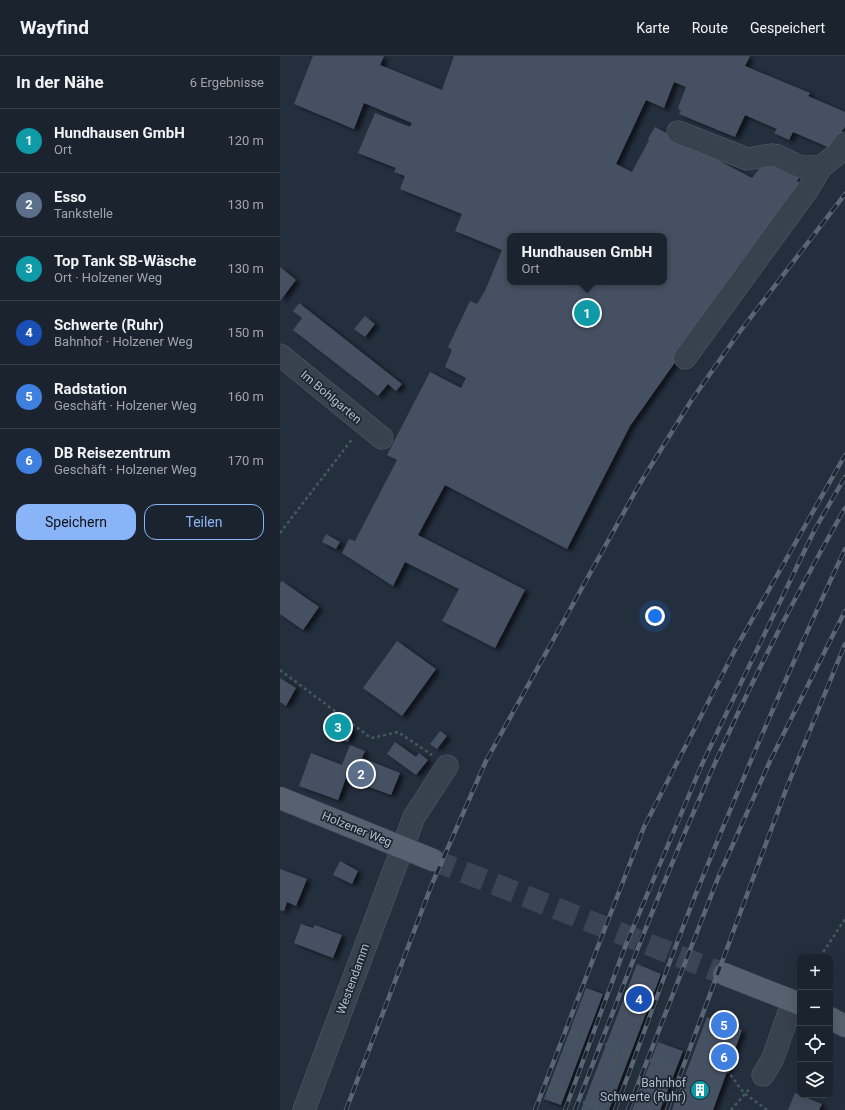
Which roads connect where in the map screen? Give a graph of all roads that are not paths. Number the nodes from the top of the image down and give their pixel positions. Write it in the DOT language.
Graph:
graph roads {
  1 [pos="678,132"];
  2 [pos="845,143"];
  3 [pos="821,167"];
  4 [pos="280,355"];
  5 [pos="685,358"];
  6 [pos="382,438"];
  7 [pos="447,766"];
  8 [pos="280,798"];
  9 [pos="402,848"];
  10 [pos="433,860"];
  11 [pos="724,974"];
  12 [pos="797,1002"];
  13 [pos="833,1020"];
  14 [pos="845,1026"];
  15 [pos="763,1075"];
  16 [pos="304,1110"];
  1 -- 3 [label="street"];
  2 -- 3 [label="street"];
  3 -- 5 [label="street"];
  4 -- 6 [label="street, Im Bohlgarten"];
  7 -- 9 [label="street, Westendamm"];
  8 -- 9 [label="main road, Holzener Weg"];
  9 -- 10 [label="main road, Holzener Weg"];
  9 -- 16 [label="street, Westendamm"];
  11 -- 12 [label="main road"];
  12 -- 15 [label="street"];
  13 -- 14 [label="main road"];
}
